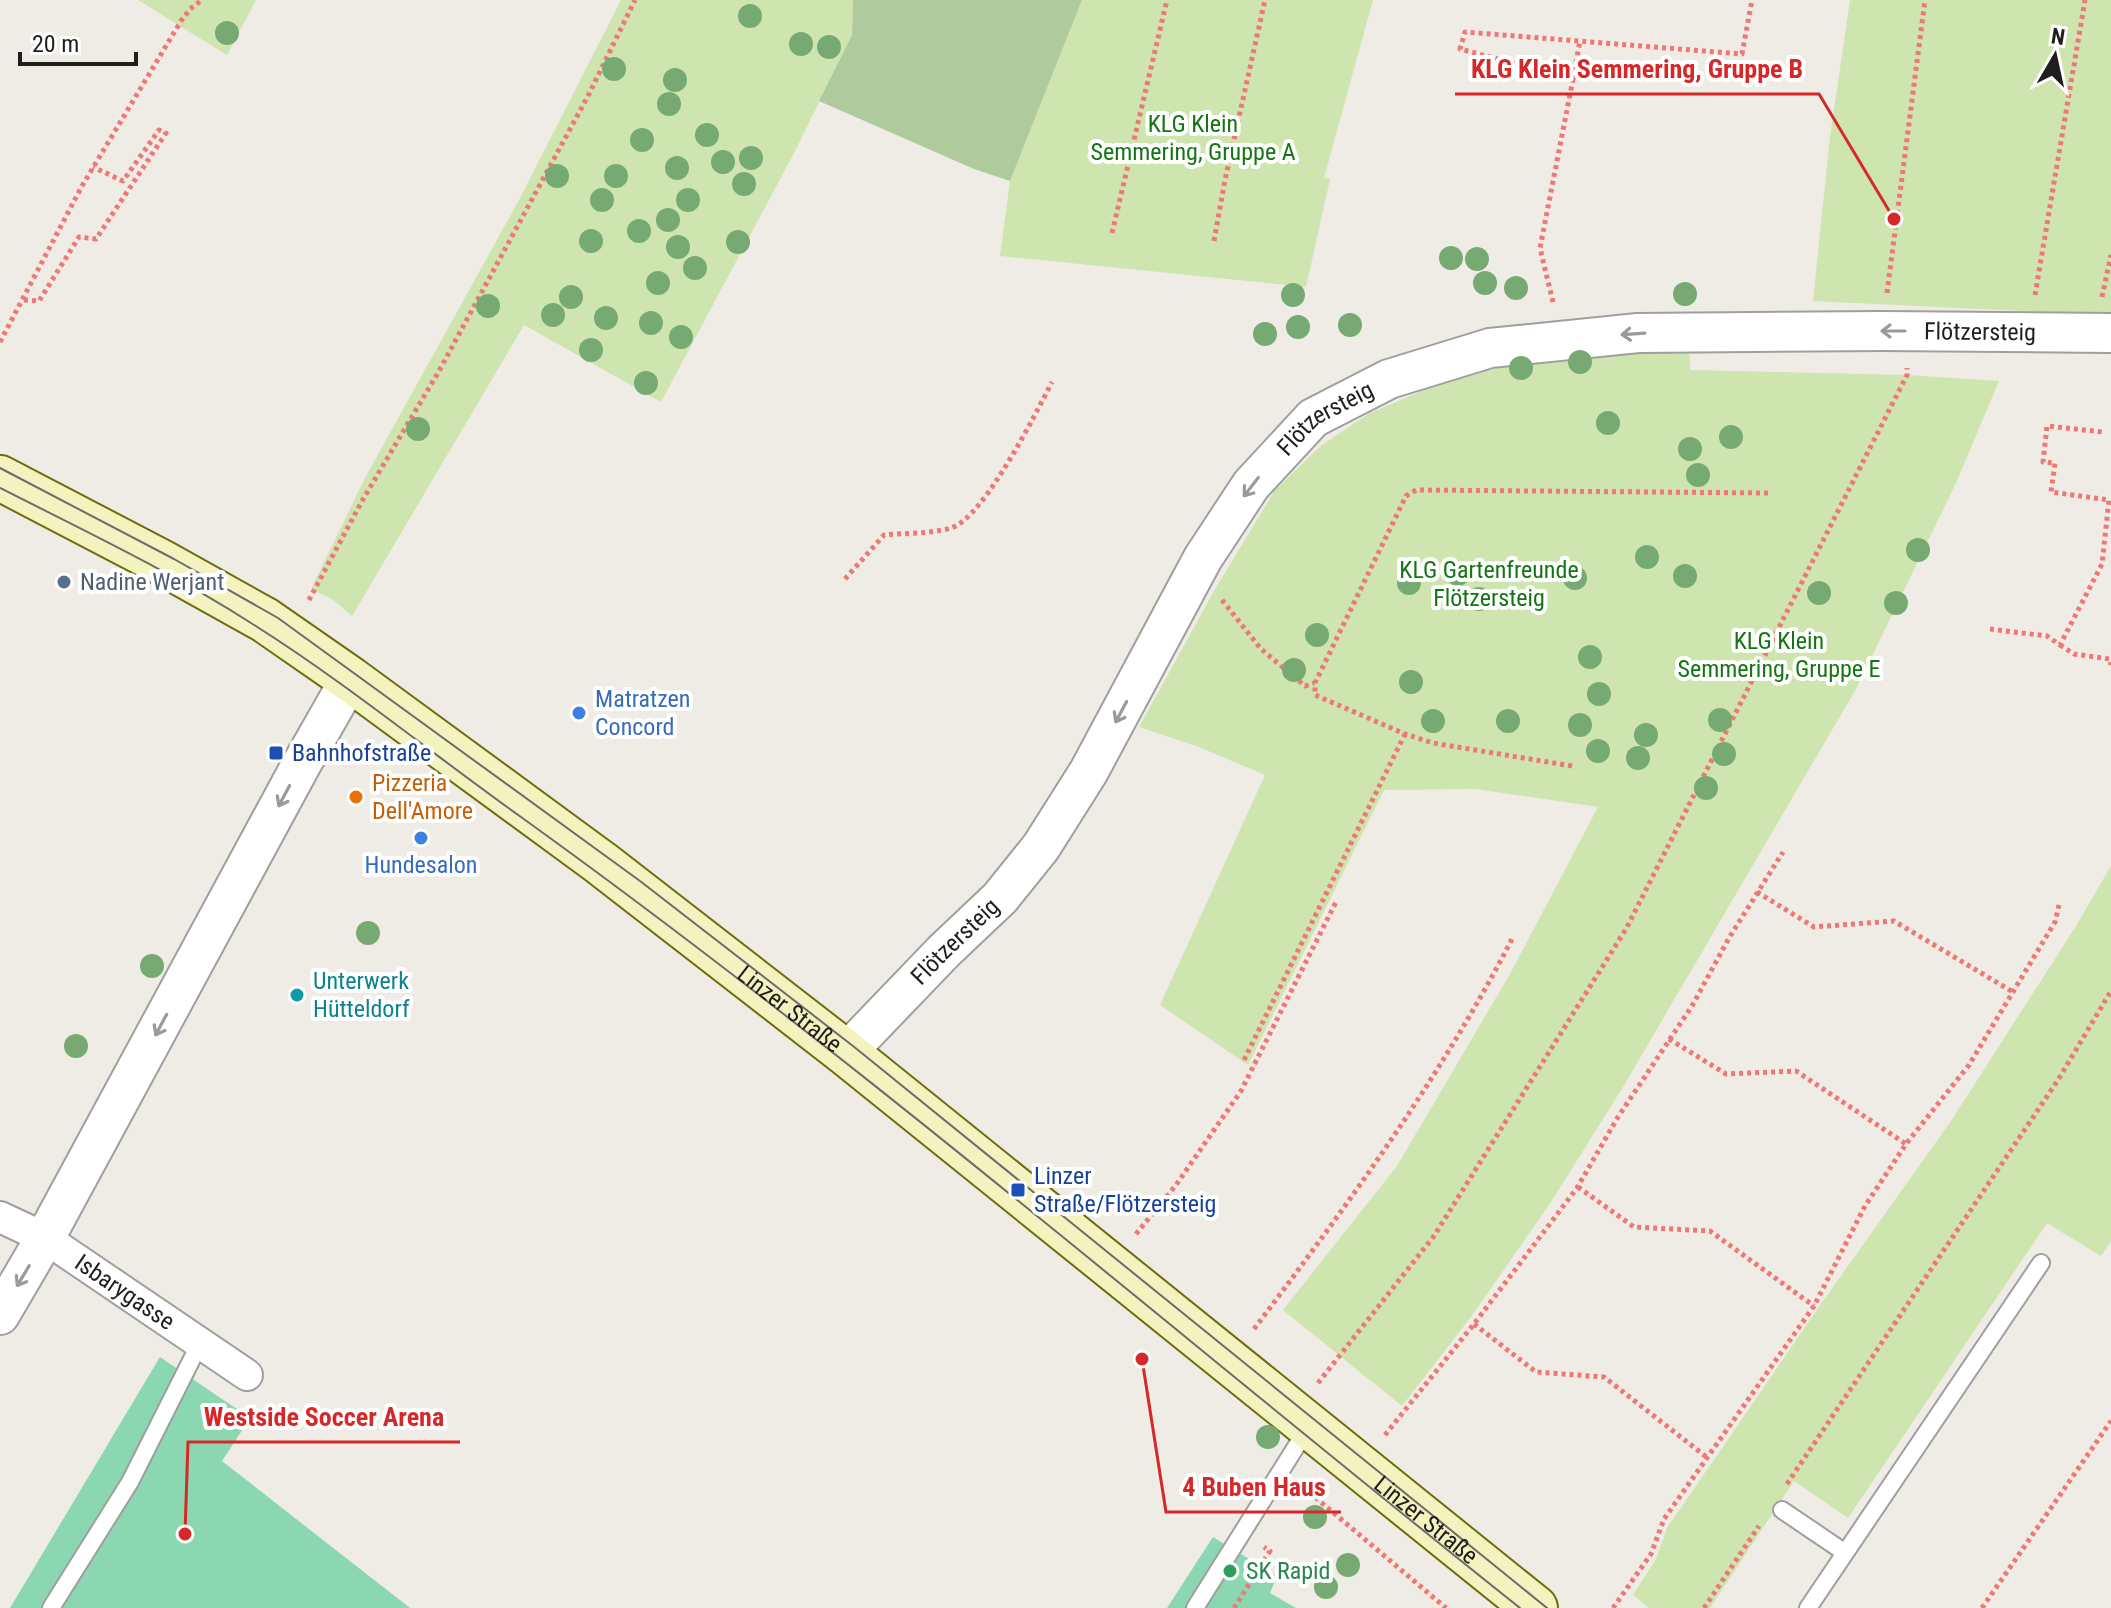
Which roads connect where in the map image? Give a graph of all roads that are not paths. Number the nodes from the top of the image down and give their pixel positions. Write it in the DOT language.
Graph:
graph roads {
  1 [pos="2111,333"];
  2 [pos="0,478"];
  3 [pos="350,679"];
  4 [pos="846,1053"];
  5 [pos="0,1217"];
  6 [pos="45,1238"];
  7 [pos="2041,1263"];
  8 [pos="0,1315"];
  9 [pos="200,1343"];
  10 [pos="247,1375"];
  11 [pos="1301,1419"];
  12 [pos="1782,1510"];
  13 [pos="1844,1552"];
  14 [pos="51,1608"];
  15 [pos="1195,1608"];
  16 [pos="1535,1608"];
  17 [pos="1808,1608"];
  1 -- 4 [label="street, Flötzersteig, one-way"];
  2 -- 3 [label="main road, Linzer Straße"];
  3 -- 4 [label="main road, Linzer Straße"];
  3 -- 6 [label="street, one-way"];
  4 -- 11 [label="main road, Linzer Straße"];
  5 -- 6 [label="street, Isbarygasse"];
  6 -- 8 [label="street, one-way"];
  6 -- 9 [label="street, Isbarygasse"];
  7 -- 13 [label="lane"];
  9 -- 10 [label="street, Isbarygasse"];
  9 -- 14 [label="lane"];
  11 -- 15 [label="lane"];
  11 -- 16 [label="main road, Linzer Straße"];
  12 -- 13 [label="lane"];
  13 -- 17 [label="lane"];
}
